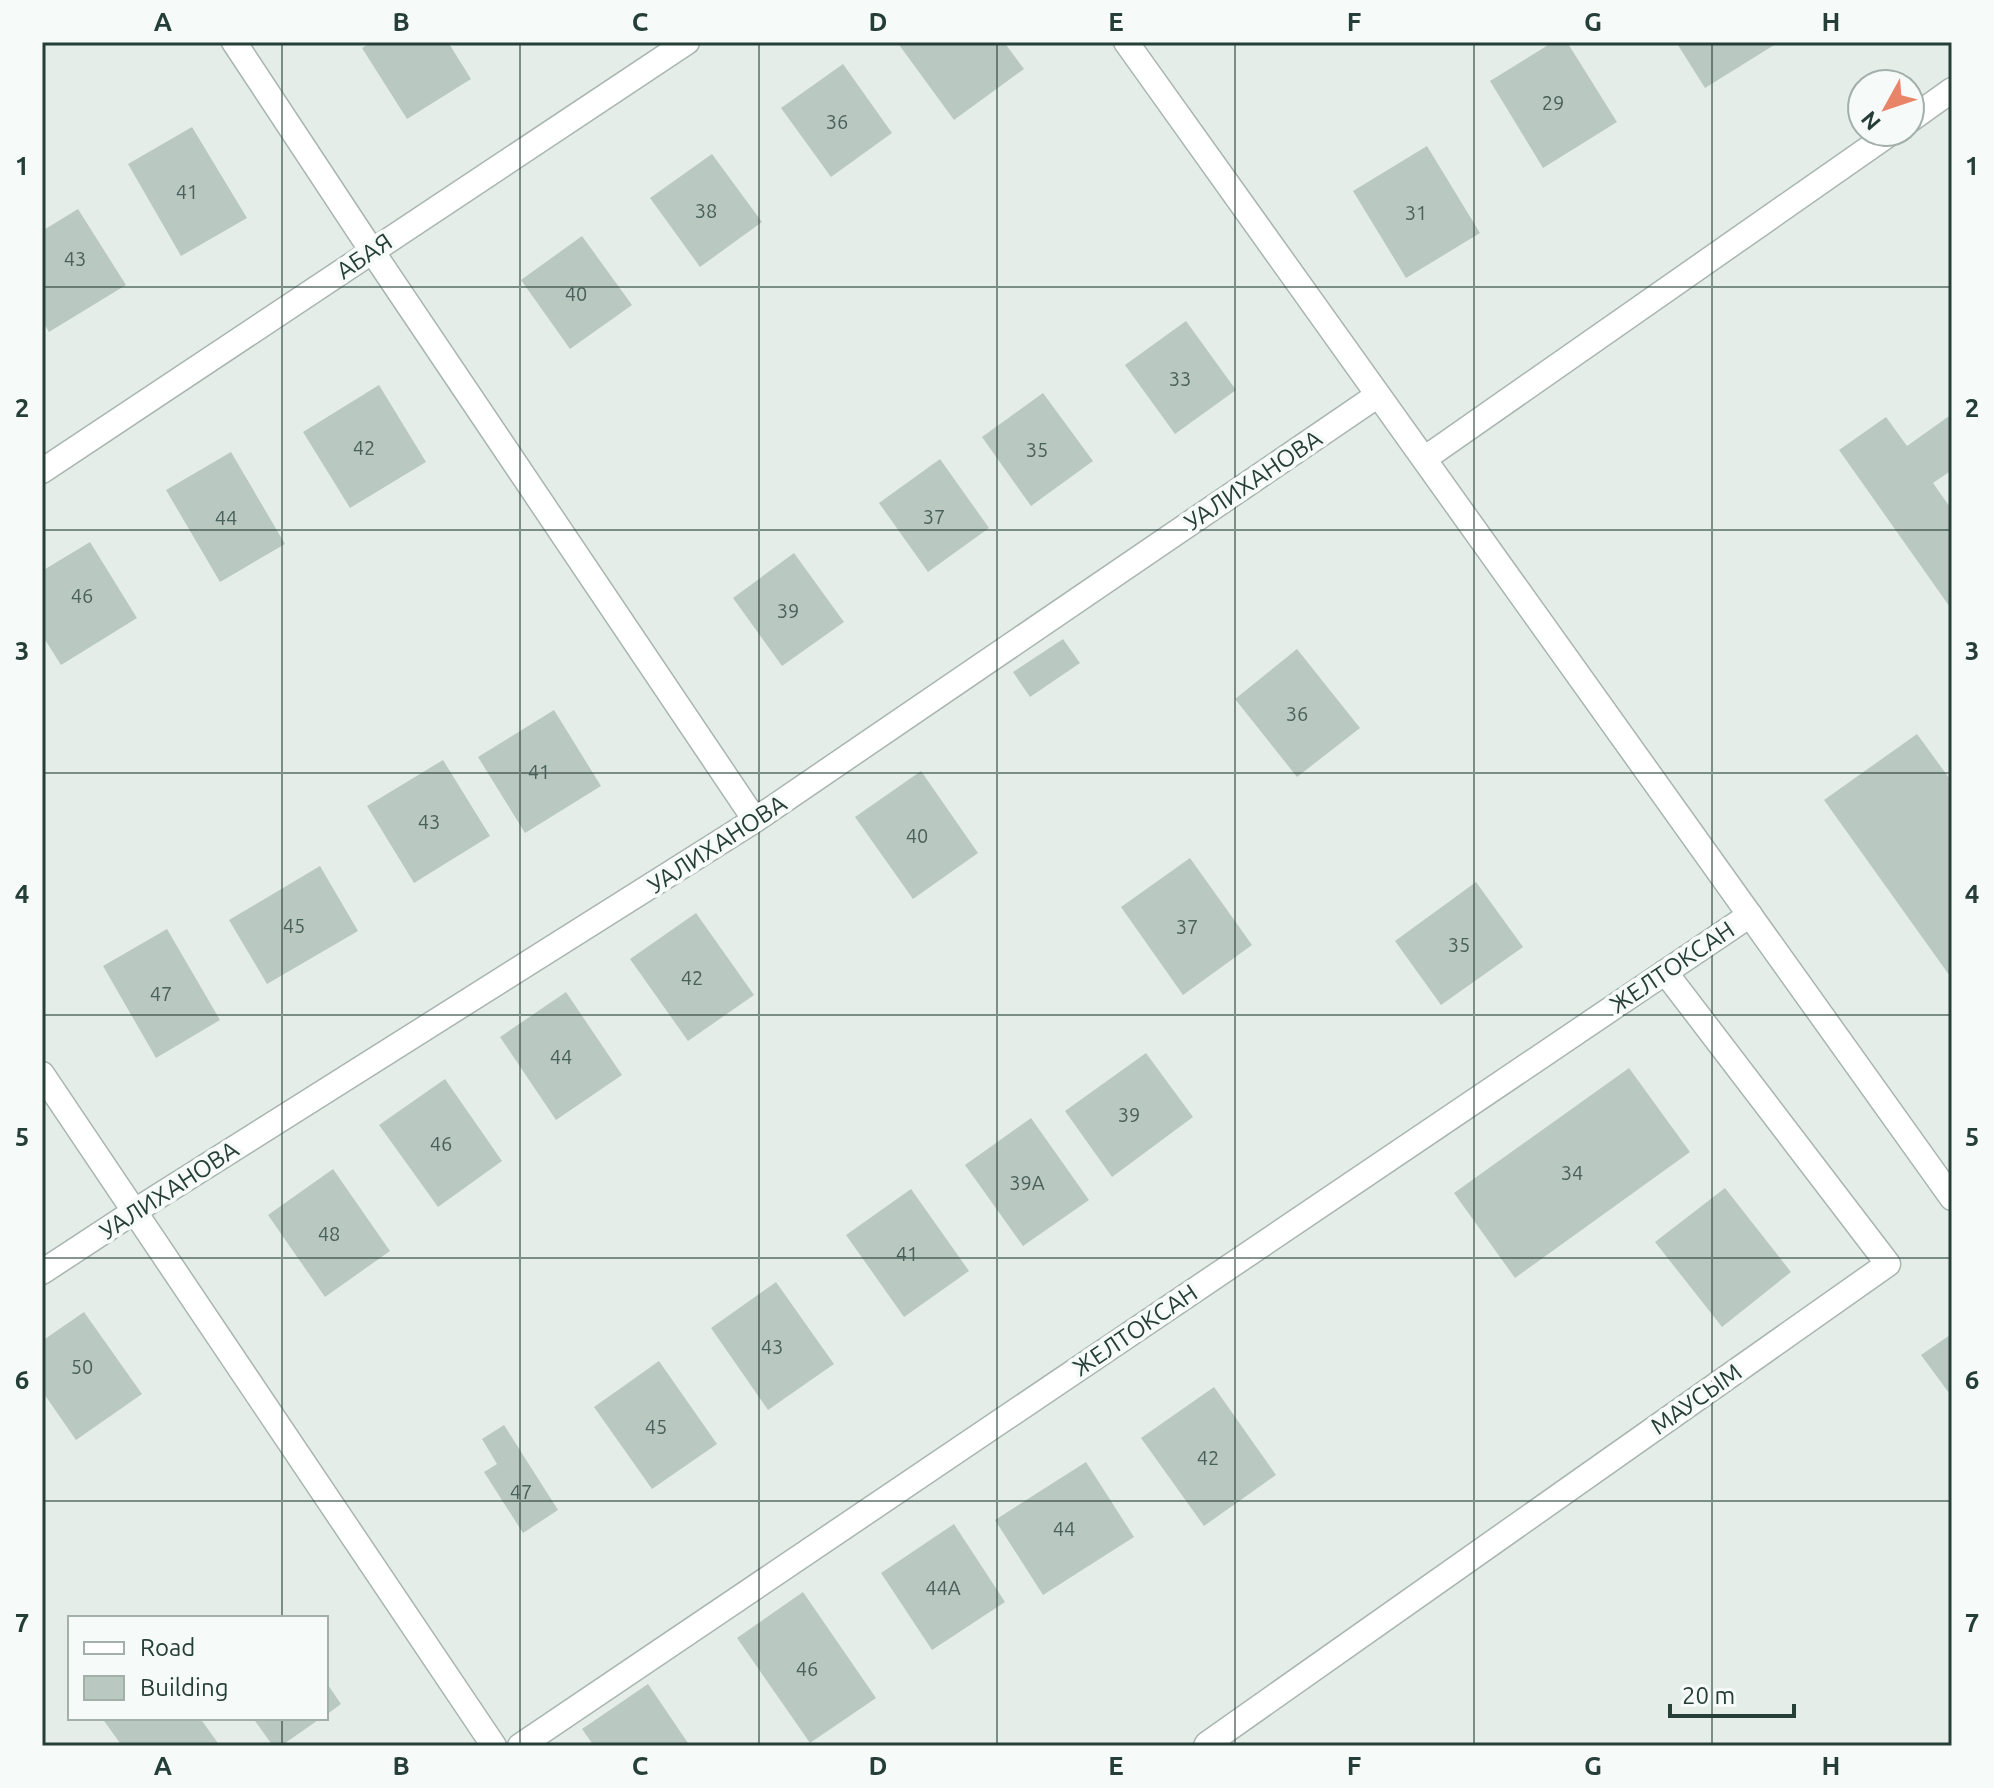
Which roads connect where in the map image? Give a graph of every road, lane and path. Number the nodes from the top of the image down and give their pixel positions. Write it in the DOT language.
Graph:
graph roads {
  1 [pos="234,42"];
  2 [pos="687,42"];
  3 [pos="1126,42"];
  4 [pos="1952,90"];
  5 [pos="1926,109"];
  6 [pos="1869,148"];
  7 [pos="372,251"];
  8 [pos="1378,395"];
  9 [pos="1424,459"];
  10 [pos="42,471"];
  11 [pos="755,820"];
  12 [pos="1750,915"];
  13 [pos="1665,972"];
  14 [pos="42,1074"];
  15 [pos="1952,1198"];
  16 [pos="135,1211"];
  17 [pos="42,1272"];
  18 [pos="494,1746"];
  19 [pos="520,1746"];
  20 [pos="1206,1746"];
  1 -- 7 [label="street"];
  2 -- 7 [label="street, АБАЯ"];
  3 -- 8 [label="street"];
  4 -- 5 [label="street"];
  6 -- 9 [label="street"];
  7 -- 10 [label="street, АБАЯ"];
  7 -- 11 [label="street"];
  8 -- 9 [label="street"];
  8 -- 11 [label="street, УАЛИХАНОВА"];
  9 -- 12 [label="street"];
  11 -- 16 [label="street, УАЛИХАНОВА"];
  12 -- 13 [label="street, ЖЕЛТОКСАН"];
  12 -- 15 [label="street"];
  13 -- 19 [label="street, ЖЕЛТОКСАН"];
  13 -- 20 [label="street, МАУСЫМ"];
  14 -- 16 [label="street"];
  16 -- 17 [label="street, УАЛИХАНОВА"];
  16 -- 18 [label="street"];
}
